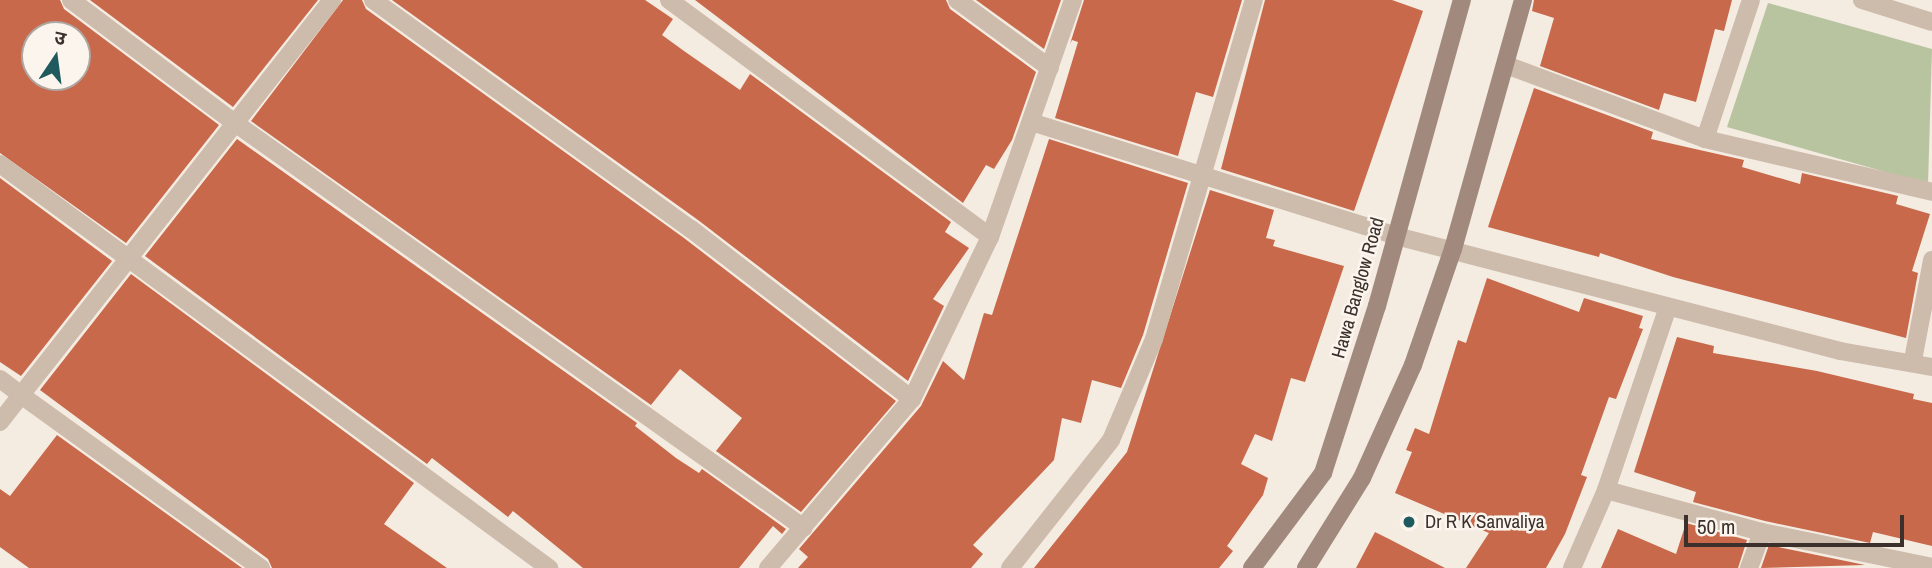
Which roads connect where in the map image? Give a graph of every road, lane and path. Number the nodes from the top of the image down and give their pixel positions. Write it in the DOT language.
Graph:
graph roads {
  1 [pos="71,0"];
  2 [pos="332,0"];
  3 [pos="373,0"];
  4 [pos="669,0"];
  5 [pos="957,0"];
  6 [pos="1073,0"];
  7 [pos="1254,0"];
  8 [pos="1462,0"];
  9 [pos="1524,0"];
  10 [pos="1751,0"];
  11 [pos="1861,0"];
  12 [pos="1932,22"];
  13 [pos="1506,65"];
  14 [pos="1050,68"];
  15 [pos="1031,122"];
  16 [pos="235,123"];
  17 [pos="1705,139"];
  18 [pos="0,164"];
  19 [pos="1203,173"];
  20 [pos="1932,192"];
  21 [pos="1396,236"];
  22 [pos="990,237"];
  23 [pos="1453,249"];
  24 [pos="129,259"];
  25 [pos="1932,260"];
  26 [pos="1668,307"];
  27 [pos="1913,360"];
  28 [pos="1932,367"];
  29 [pos="0,379"];
  30 [pos="21,395"];
  31 [pos="912,399"];
  32 [pos="0,422"];
  33 [pos="1606,490"];
  34 [pos="804,528"];
  35 [pos="1762,532"];
  36 [pos="1893,563"];
  37 [pos="1932,567"];
  38 [pos="261,568"];
  39 [pos="549,568"];
  40 [pos="768,568"];
  41 [pos="1010,568"];
  42 [pos="1252,568"];
  43 [pos="1306,568"];
  44 [pos="1572,568"];
  45 [pos="1749,568"];
  1 -- 16 [label="street"];
  2 -- 16 [label="street"];
  3 -- 31 [label="street"];
  4 -- 22 [label="street"];
  5 -- 14 [label="street"];
  6 -- 14 [label="street"];
  7 -- 19 [label="street"];
  8 -- 21 [label="street, Hawa Banglow Road"];
  9 -- 13 [label="street"];
  10 -- 17 [label="street"];
  11 -- 12 [label="street"];
  13 -- 17 [label="street"];
  13 -- 23 [label="street"];
  14 -- 15 [label="street"];
  15 -- 19 [label="street"];
  15 -- 22 [label="street"];
  16 -- 24 [label="street"];
  16 -- 34 [label="street"];
  17 -- 20 [label="street"];
  18 -- 24 [label="street"];
  19 -- 21 [label="street"];
  19 -- 41 [label="street"];
  21 -- 23 [label="street"];
  21 -- 42 [label="street, Hawa Banglow Road"];
  22 -- 31 [label="street"];
  23 -- 26 [label="street"];
  23 -- 43 [label="street"];
  24 -- 30 [label="street"];
  24 -- 39 [label="street"];
  25 -- 27 [label="street"];
  26 -- 27 [label="street"];
  26 -- 33 [label="street"];
  27 -- 28 [label="street"];
  29 -- 30 [label="street"];
  30 -- 32 [label="street"];
  30 -- 38 [label="street"];
  31 -- 34 [label="street"];
  33 -- 35 [label="street"];
  33 -- 44 [label="street"];
  34 -- 40 [label="street"];
  35 -- 36 [label="street"];
  35 -- 45 [label="street"];
  36 -- 37 [label="street"];
}
